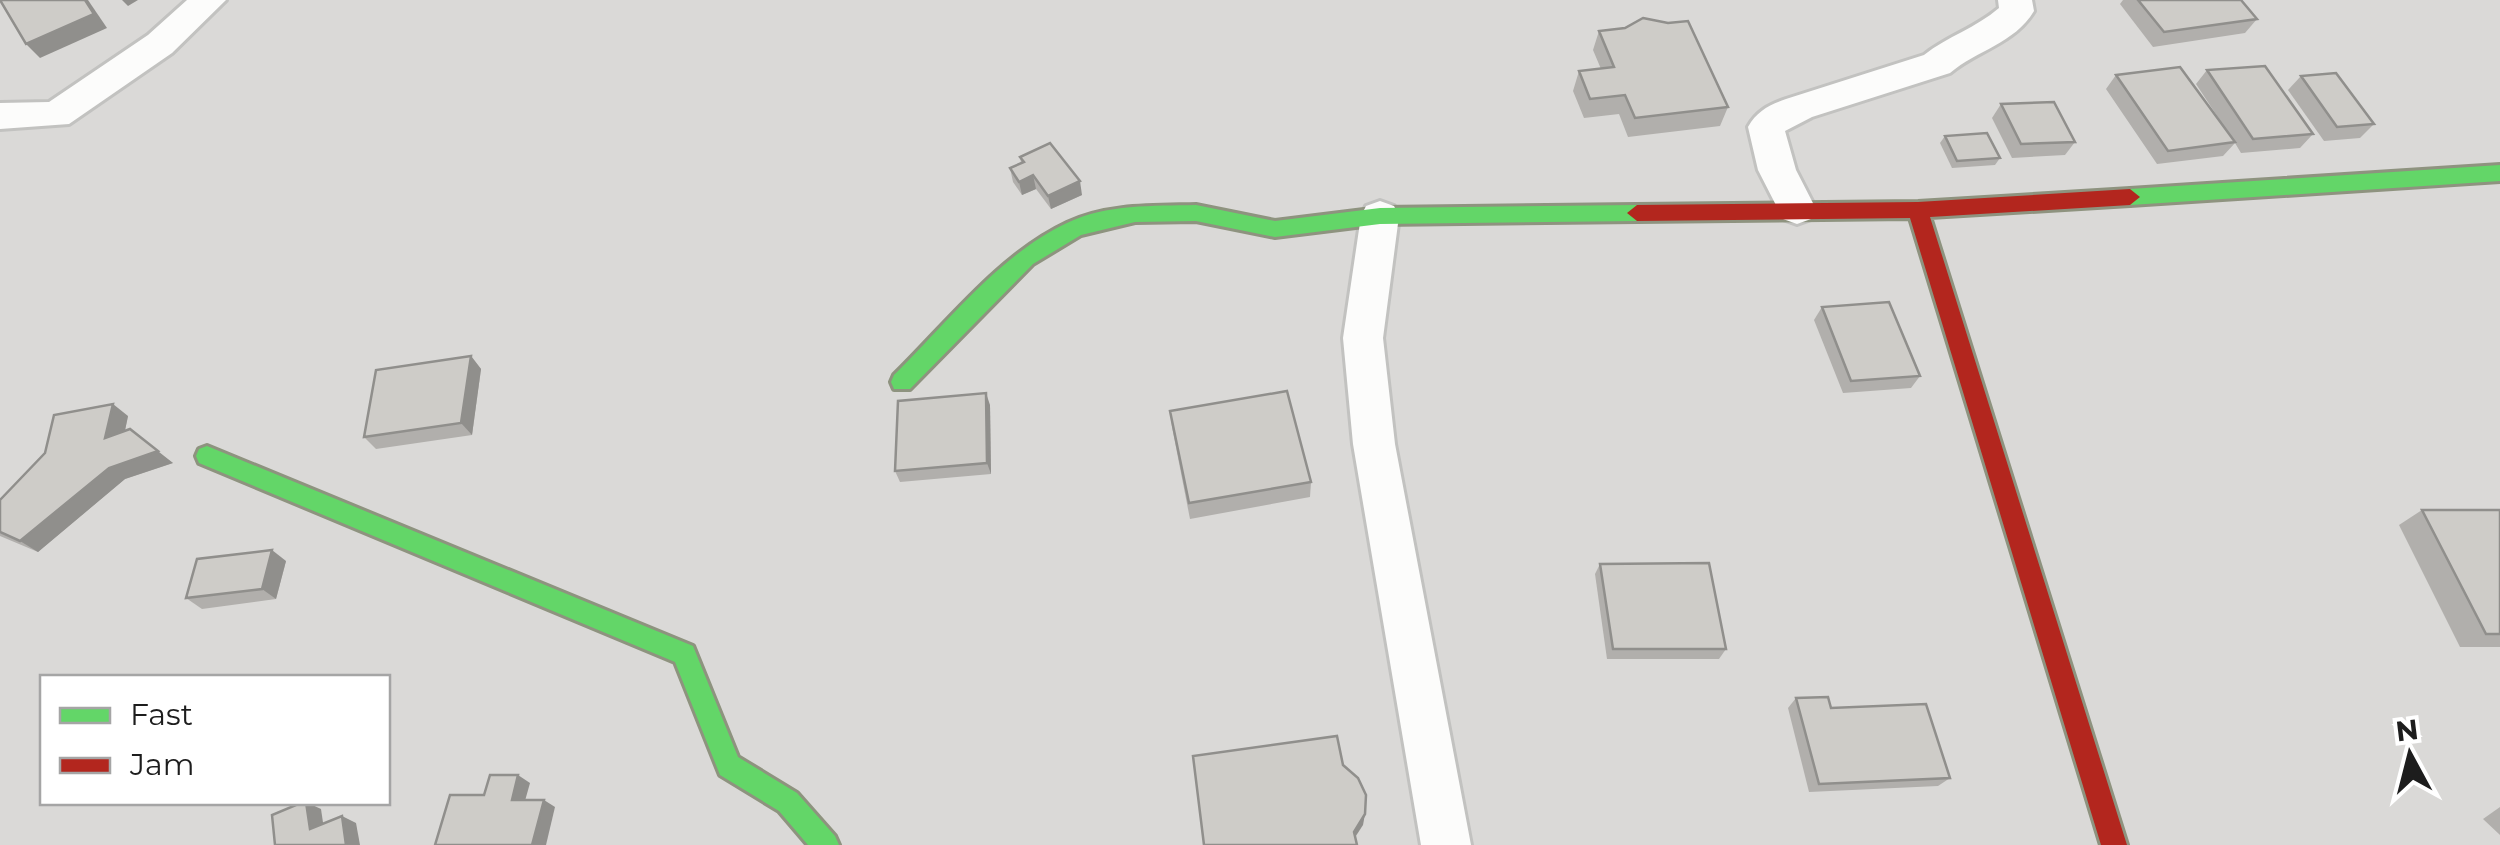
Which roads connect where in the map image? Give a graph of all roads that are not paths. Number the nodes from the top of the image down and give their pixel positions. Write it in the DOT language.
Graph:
graph roads {
  1 [pos="209,0"];
  2 [pos="2015,0"];
  3 [pos="0,116"];
  4 [pos="2500,173"];
  5 [pos="1797,208"];
  6 [pos="1918,210"];
  7 [pos="1380,216"];
  8 [pos="902,382"];
  9 [pos="207,456"];
  10 [pos="826,845"];
  11 [pos="1446,845"];
  12 [pos="2114,845"];
  1 -- 3 [label="street"];
  2 -- 5 [label="street"];
  4 -- 6 [label="street"];
  5 -- 6 [label="street"];
  5 -- 7 [label="street"];
  6 -- 12 [label="street"];
  7 -- 8 [label="street"];
  7 -- 11 [label="street"];
  9 -- 10 [label="street"];
}
